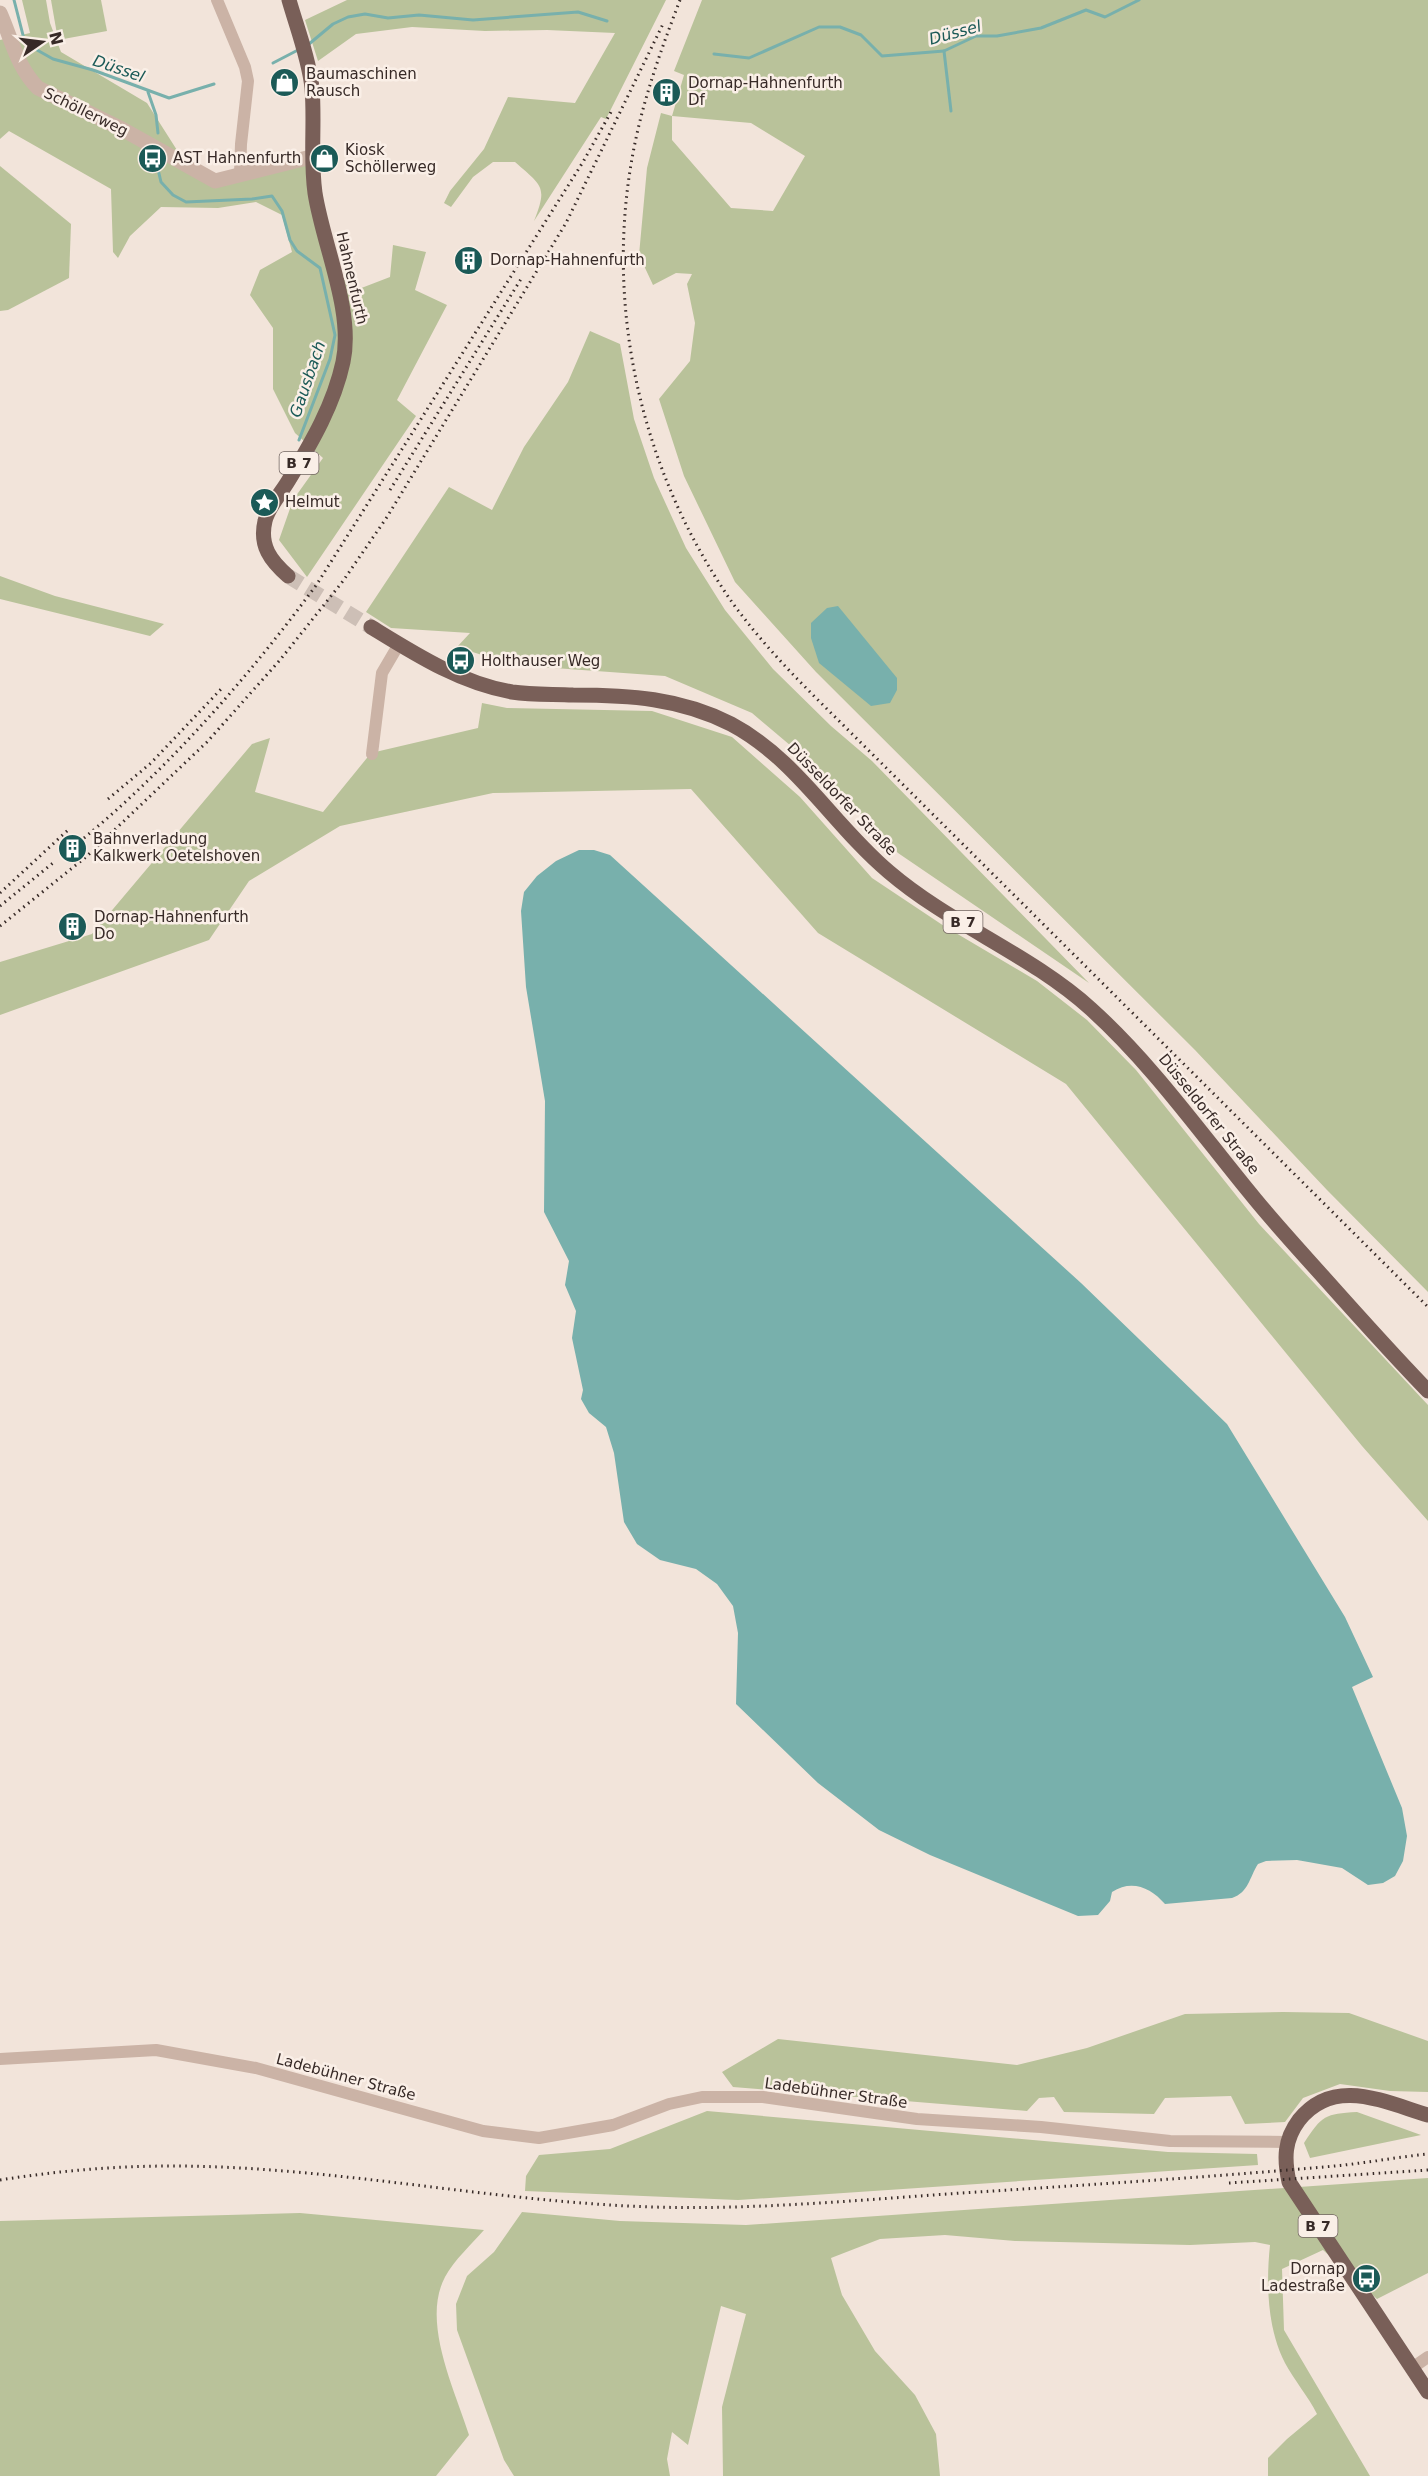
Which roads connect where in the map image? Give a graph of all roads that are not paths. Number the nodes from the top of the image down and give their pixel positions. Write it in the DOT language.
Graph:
graph roads {
  1 [pos="218,0"];
  2 [pos="289,0"];
  3 [pos="0,13"];
  4 [pos="311,157"];
  5 [pos="240,174"];
  6 [pos="288,576"];
  7 [pos="371,627"];
  8 [pos="399,644"];
  9 [pos="372,754"];
  10 [pos="1428,1391"];
  11 [pos="0,2059"];
  12 [pos="1428,2115"];
  13 [pos="1287,2142"];
  14 [pos="1428,2357"];
  15 [pos="1412,2368"];
  16 [pos="1428,2392"];
  1 -- 5 [label="street"];
  2 -- 4 [label="main road, Hahnenfurth"];
  3 -- 5 [label="street, Schöllerweg"];
  4 -- 5 [label="street, Schöllerweg"];
  4 -- 6 [label="main road, Hahnenfurth / B 7"];
  7 -- 8 [label="main road, Düsseldorfer Straße / B 7"];
  8 -- 9 [label="street"];
  8 -- 10 [label="main road, Düsseldorfer Straße / B 7"];
  11 -- 13 [label="street, Ladebühner Straße"];
  12 -- 13 [label="main road"];
  13 -- 15 [label="main road, B 7"];
  14 -- 15 [label="street"];
  15 -- 16 [label="main road, B 7"];
}
